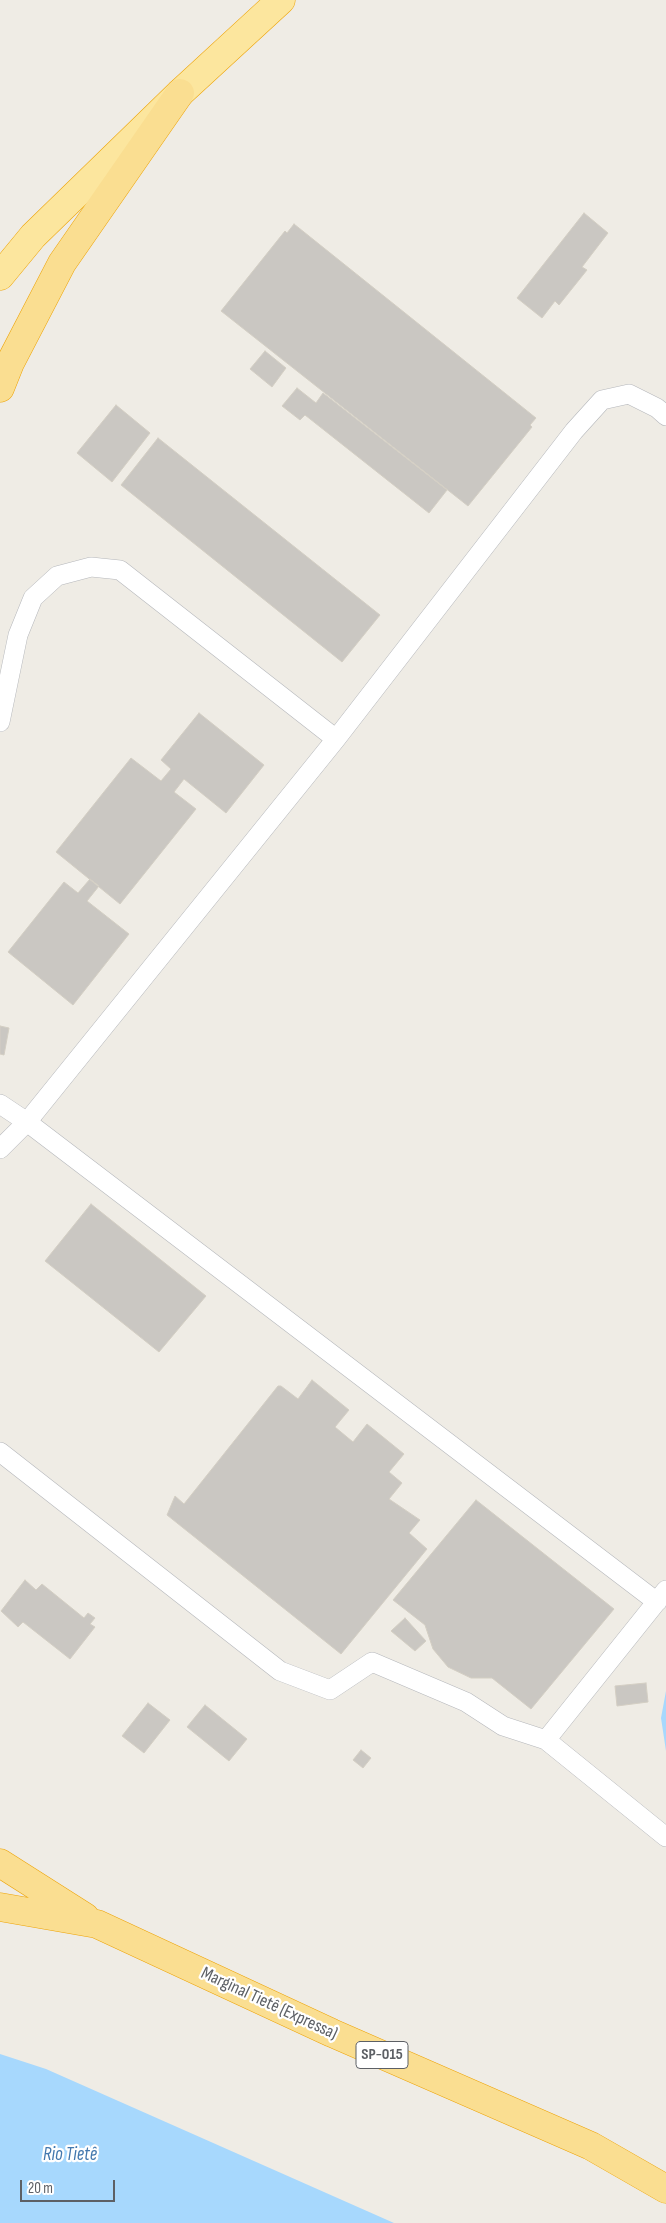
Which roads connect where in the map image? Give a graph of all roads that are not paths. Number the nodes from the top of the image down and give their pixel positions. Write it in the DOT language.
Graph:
graph roads {
  1 [pos="281,0"];
  2 [pos="180,93"];
  3 [pos="0,276"];
  4 [pos="0,388"];
  5 [pos="666,416"];
  6 [pos="0,722"];
  7 [pos="336,739"];
  8 [pos="0,1104"];
  9 [pos="27,1122"];
  10 [pos="0,1149"];
  11 [pos="0,1452"];
  12 [pos="661,1596"];
  13 [pos="546,1740"];
  14 [pos="666,1836"];
  15 [pos="0,1863"];
  16 [pos="0,1907"];
  17 [pos="97,1924"];
  18 [pos="666,2189"];
  1 -- 2 [label="highway"];
  2 -- 3 [label="highway"];
  2 -- 4 [label="highway"];
  5 -- 7 [label="lane"];
  6 -- 7 [label="lane"];
  7 -- 9 [label="lane"];
  8 -- 9 [label="lane"];
  9 -- 10 [label="lane"];
  9 -- 12 [label="lane"];
  11 -- 13 [label="lane"];
  12 -- 13 [label="lane"];
  13 -- 14 [label="lane"];
  15 -- 17 [label="highway"];
  16 -- 17 [label="highway, Marginal Tietê (Expressa) / SP-015"];
  17 -- 18 [label="highway, Marginal Tietê (Expressa) / SP-015"];
}
